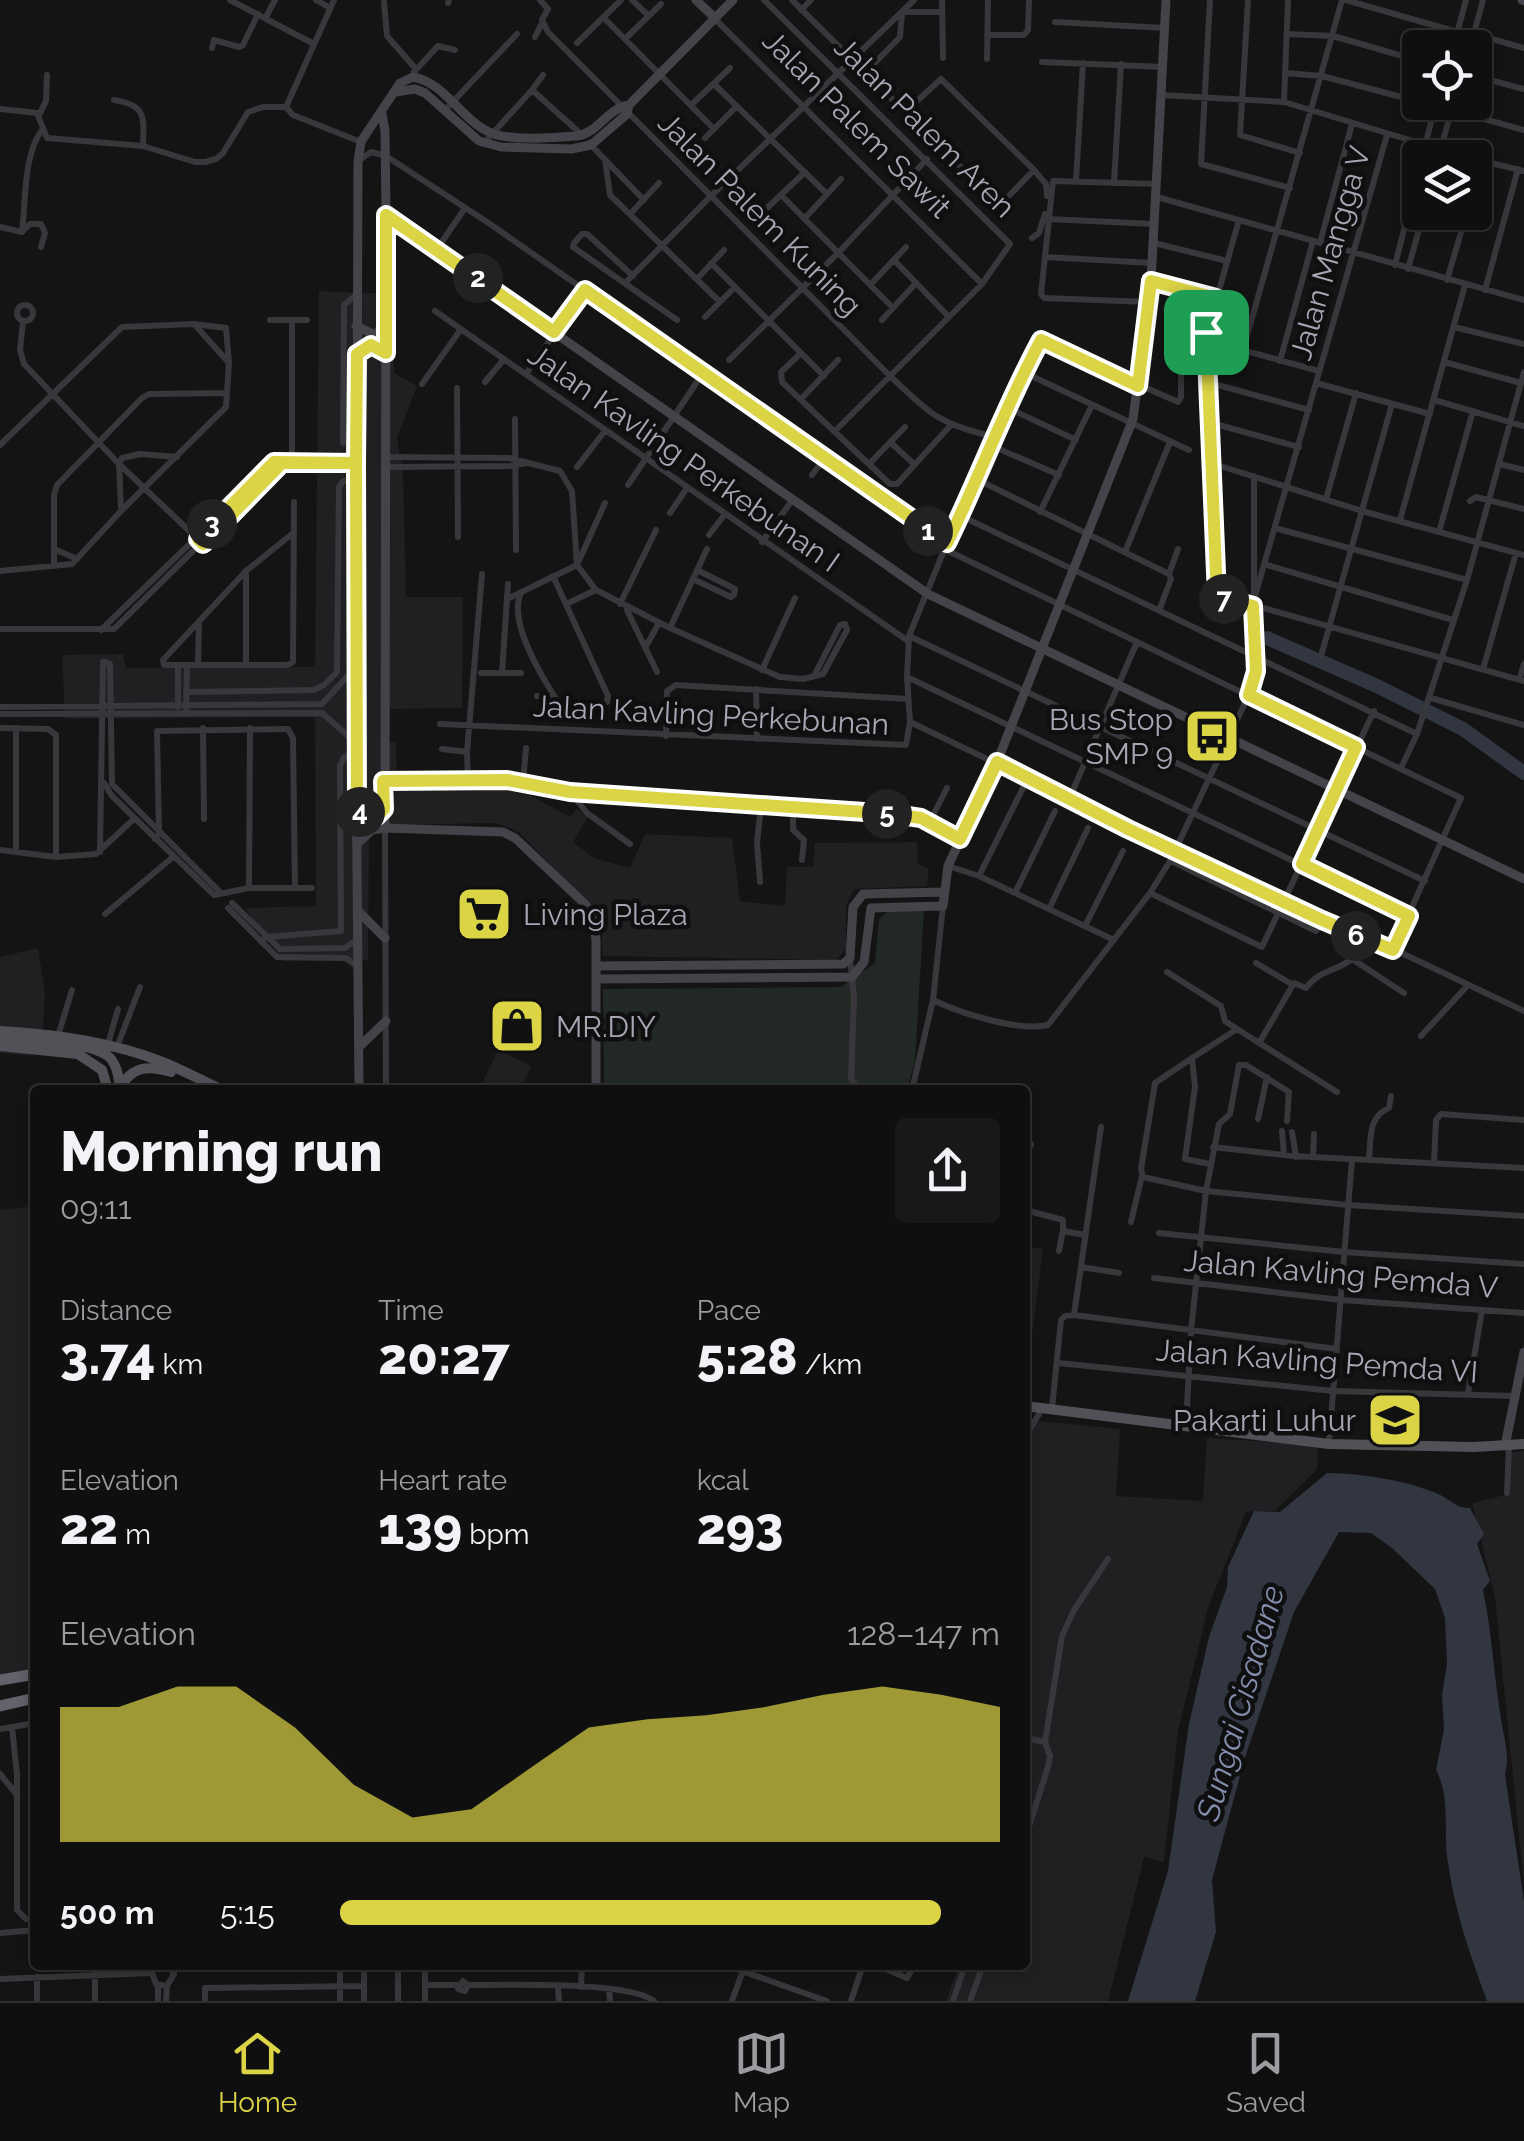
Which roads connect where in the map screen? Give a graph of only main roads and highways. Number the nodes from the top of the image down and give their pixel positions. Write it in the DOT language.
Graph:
graph roads {
  1 [pos="0,1034"];
  2 [pos="0,1046"];
  3 [pos="196,1079"];
  4 [pos="106,1085"];
  5 [pos="119,1085"];
  6 [pos="122,1085"];
  7 [pos="211,1085"];
  8 [pos="1030,1407"];
  9 [pos="1524,1444"];
  10 [pos="30,1675"];
  11 [pos="0,1680"];
  12 [pos="30,1699"];
  13 [pos="0,1706"];
  1 -- 3 [label="main road"];
  1 -- 5 [label="main road"];
  2 -- 4 [label="main road"];
  3 -- 6 [label="main road"];
  3 -- 7 [label="main road"];
  8 -- 9 [label="main road"];
  10 -- 11 [label="highway"];
  12 -- 13 [label="highway"];
}
